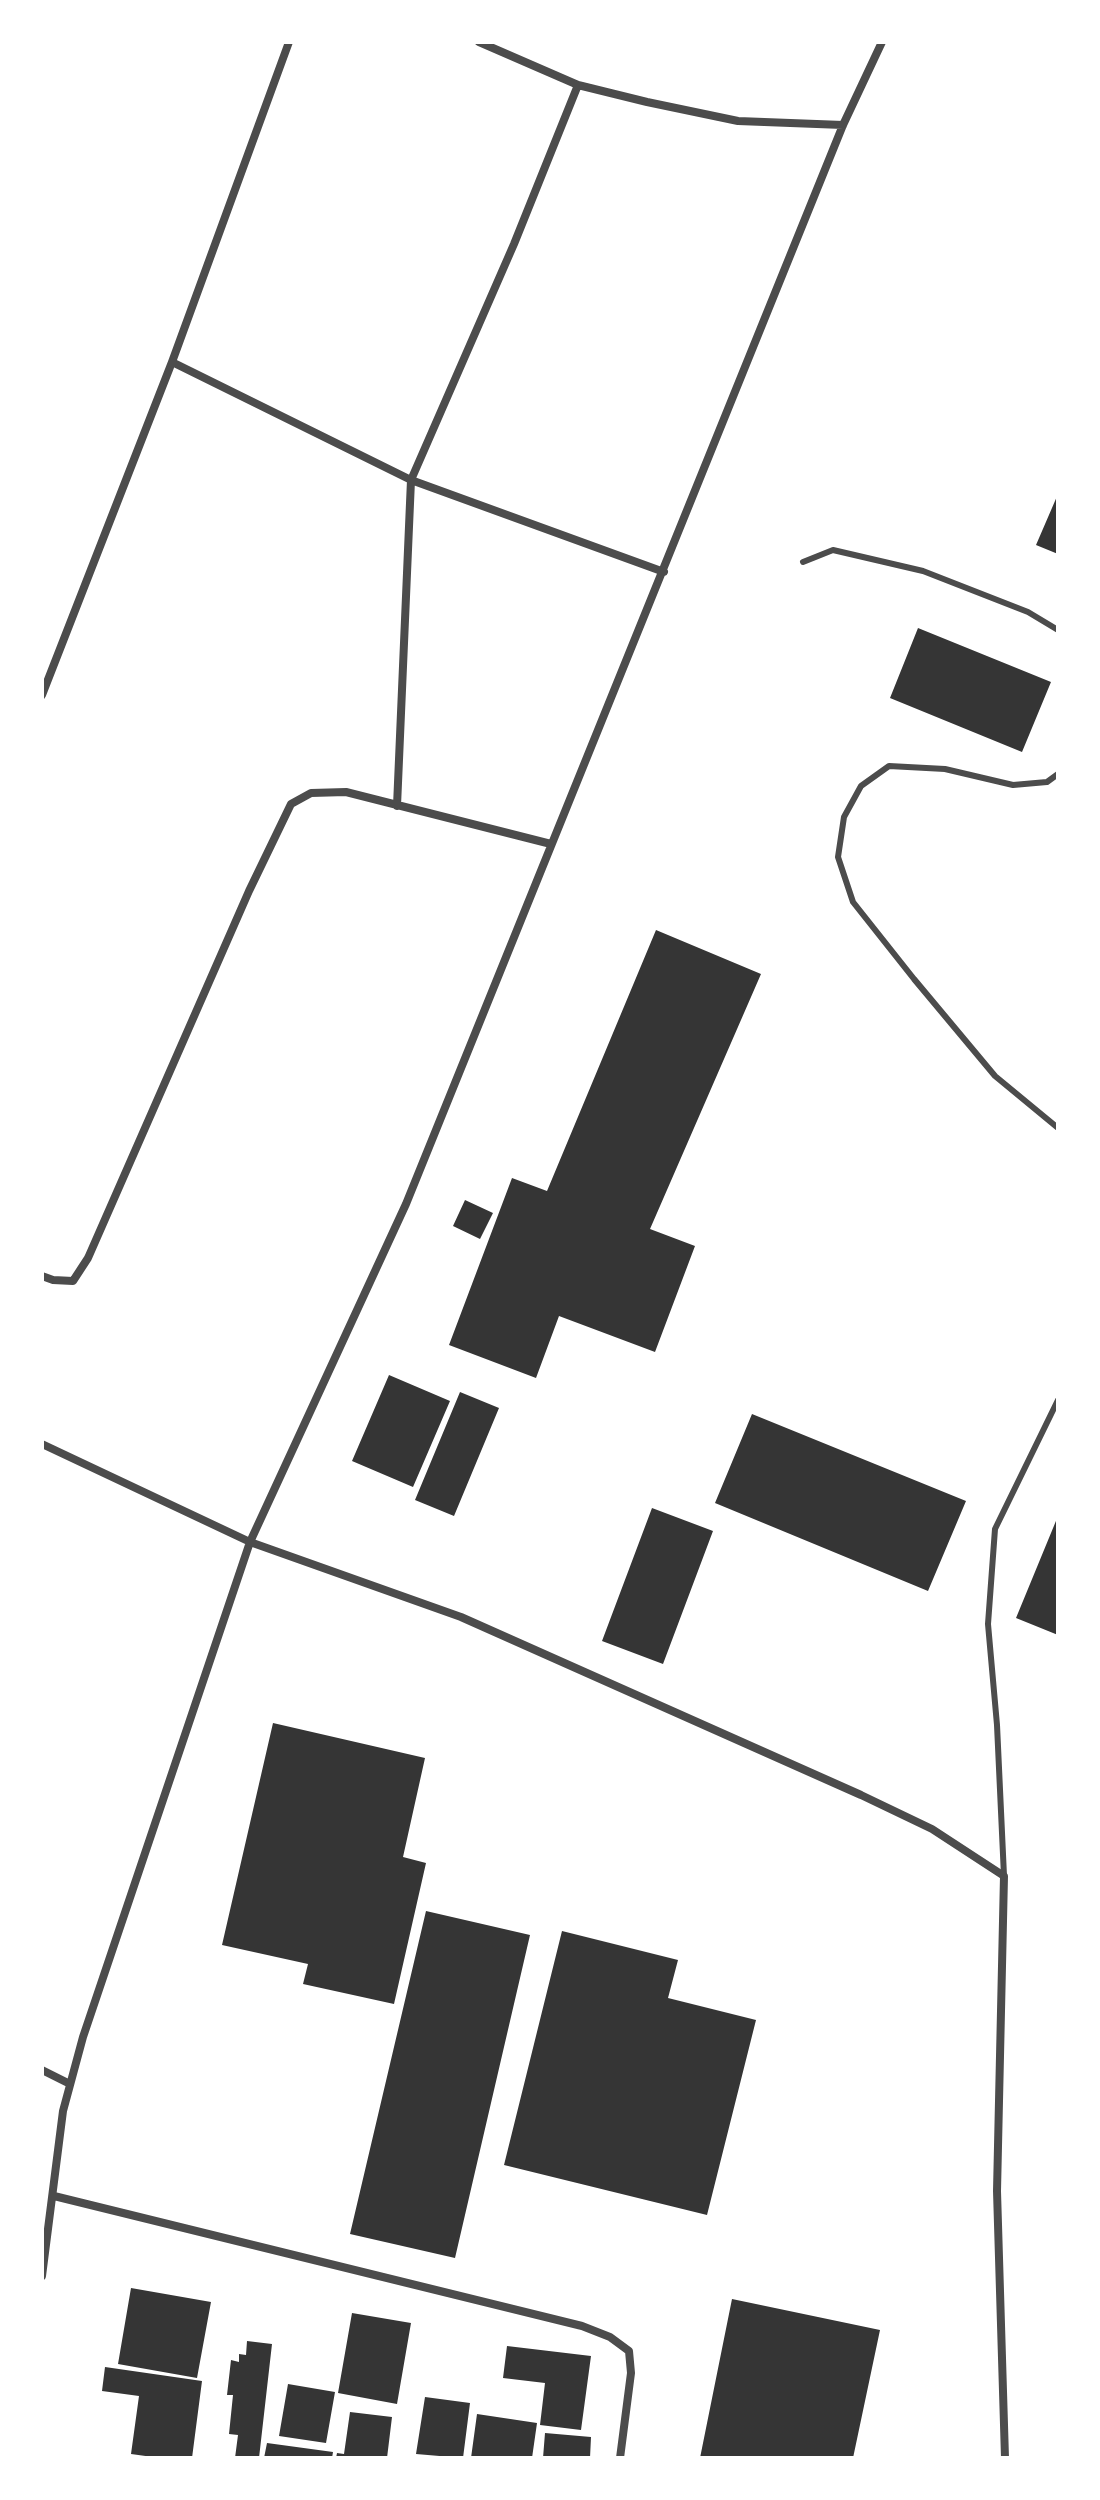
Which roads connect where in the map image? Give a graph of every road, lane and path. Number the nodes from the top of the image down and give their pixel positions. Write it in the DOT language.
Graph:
graph roads {
  1 [pos="289,42"];
  2 [pos="479,42"];
  3 [pos="882,42"];
  4 [pos="578,85"];
  5 [pos="843,125"];
  6 [pos="172,362"];
  7 [pos="411,480"];
  8 [pos="803,562"];
  9 [pos="664,572"];
  10 [pos="1058,630"];
  11 [pos="42,695"];
  12 [pos="1058,774"];
  13 [pos="397,806"];
  14 [pos="551,844"];
  15 [pos="1058,1128"];
  16 [pos="42,1276"];
  17 [pos="1058,1400"];
  18 [pos="42,1444"];
  19 [pos="250,1542"];
  20 [pos="1004,1876"];
  21 [pos="42,2070"];
  22 [pos="70,2084"];
  23 [pos="54,2196"];
  24 [pos="42,2276"];
  25 [pos="620,2458"];
  26 [pos="1005,2458"];
  1 -- 6 [label="street"];
  2 -- 4 [label="street"];
  3 -- 5 [label="street"];
  4 -- 5 [label="street"];
  4 -- 7 [label="street"];
  5 -- 9 [label="street"];
  6 -- 7 [label="street"];
  6 -- 11 [label="street"];
  7 -- 9 [label="street"];
  7 -- 13 [label="street"];
  8 -- 10 [label="lane"];
  9 -- 14 [label="street"];
  12 -- 15 [label="lane"];
  13 -- 14 [label="street"];
  13 -- 16 [label="street"];
  14 -- 19 [label="street"];
  17 -- 20 [label="lane"];
  18 -- 19 [label="street"];
  19 -- 20 [label="street"];
  19 -- 22 [label="street"];
  20 -- 26 [label="street"];
  21 -- 22 [label="street"];
  22 -- 23 [label="street"];
  23 -- 24 [label="street"];
  23 -- 25 [label="street"];
}
